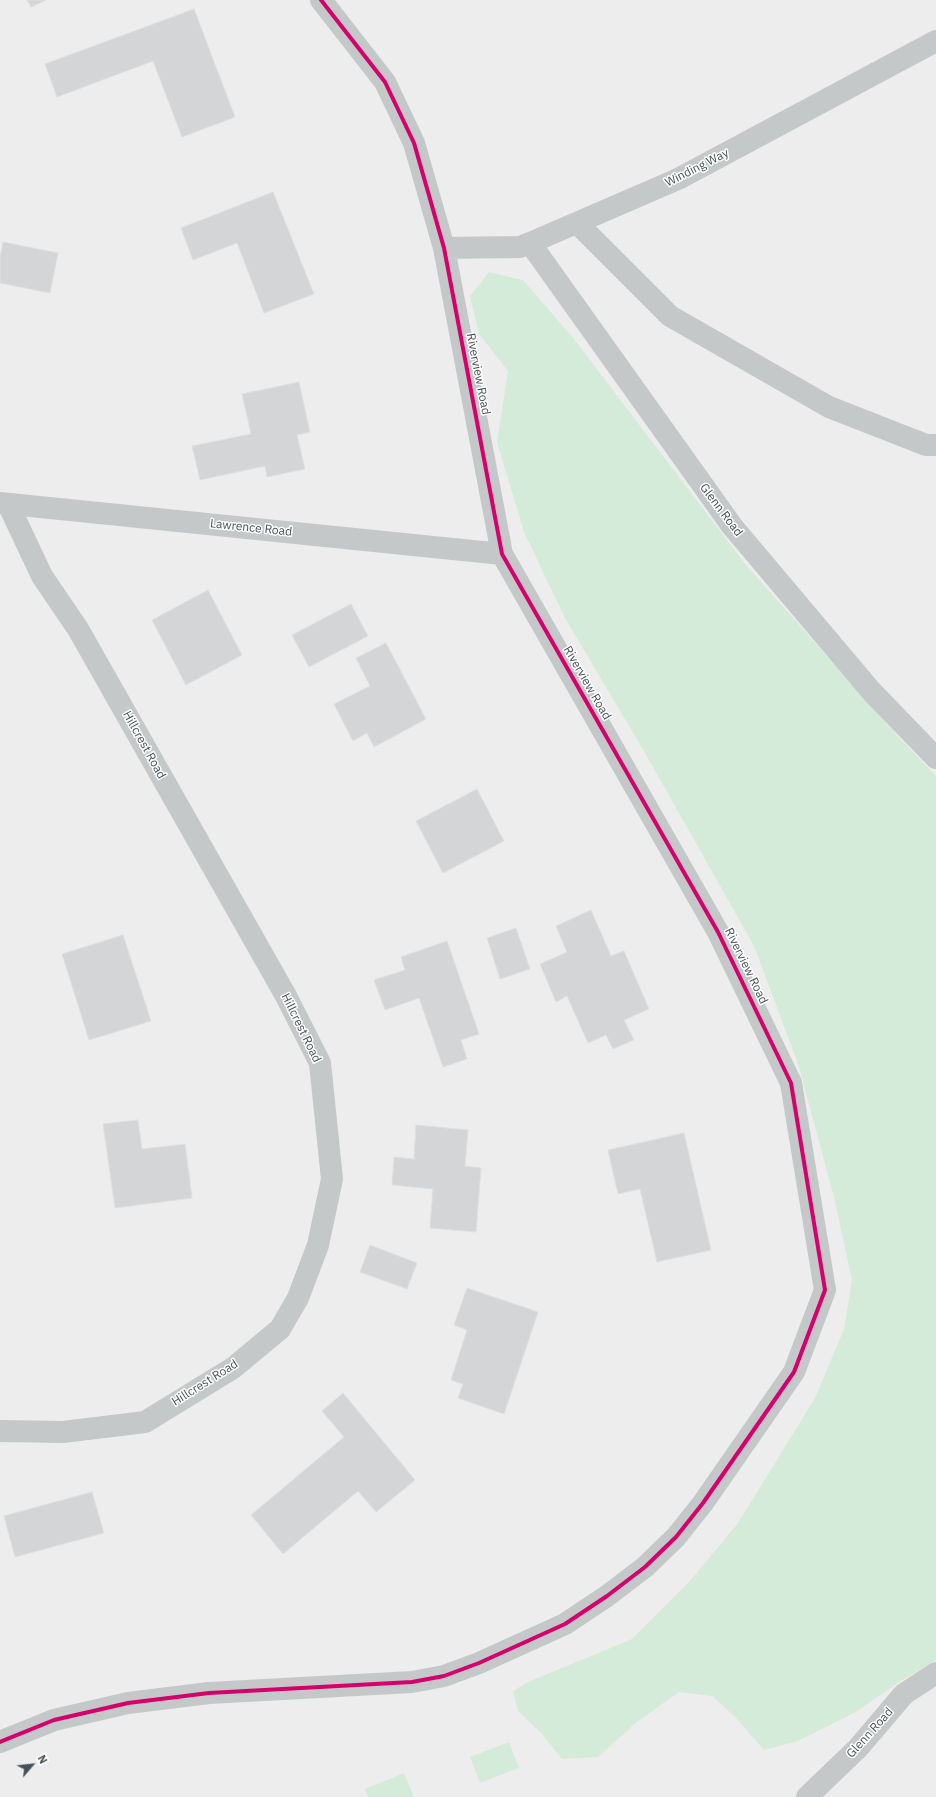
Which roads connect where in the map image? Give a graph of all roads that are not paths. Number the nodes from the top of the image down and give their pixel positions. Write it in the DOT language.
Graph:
graph roads {
  1 [pos="322,0"];
  2 [pos="936,41"];
  3 [pos="577,222"];
  4 [pos="530,243"];
  5 [pos="444,248"];
  6 [pos="936,445"];
  7 [pos="4,504"];
  8 [pos="502,554"];
  9 [pos="936,758"];
  10 [pos="0,1431"];
  11 [pos="936,1673"];
  12 [pos="0,1742"];
  13 [pos="807,1797"];
  1 -- 5 [label="street, Riverview Road"];
  2 -- 3 [label="street, Winding Way"];
  3 -- 4 [label="street, Winding Way"];
  3 -- 6 [label="street"];
  4 -- 5 [label="street, Winding Way"];
  4 -- 9 [label="street, Glenn Road"];
  5 -- 8 [label="street, Riverview Road"];
  7 -- 8 [label="street, Lawrence Road"];
  7 -- 10 [label="street, Hillcrest Road"];
  8 -- 12 [label="street, Riverview Road"];
  11 -- 13 [label="street, Glenn Road"];
}
